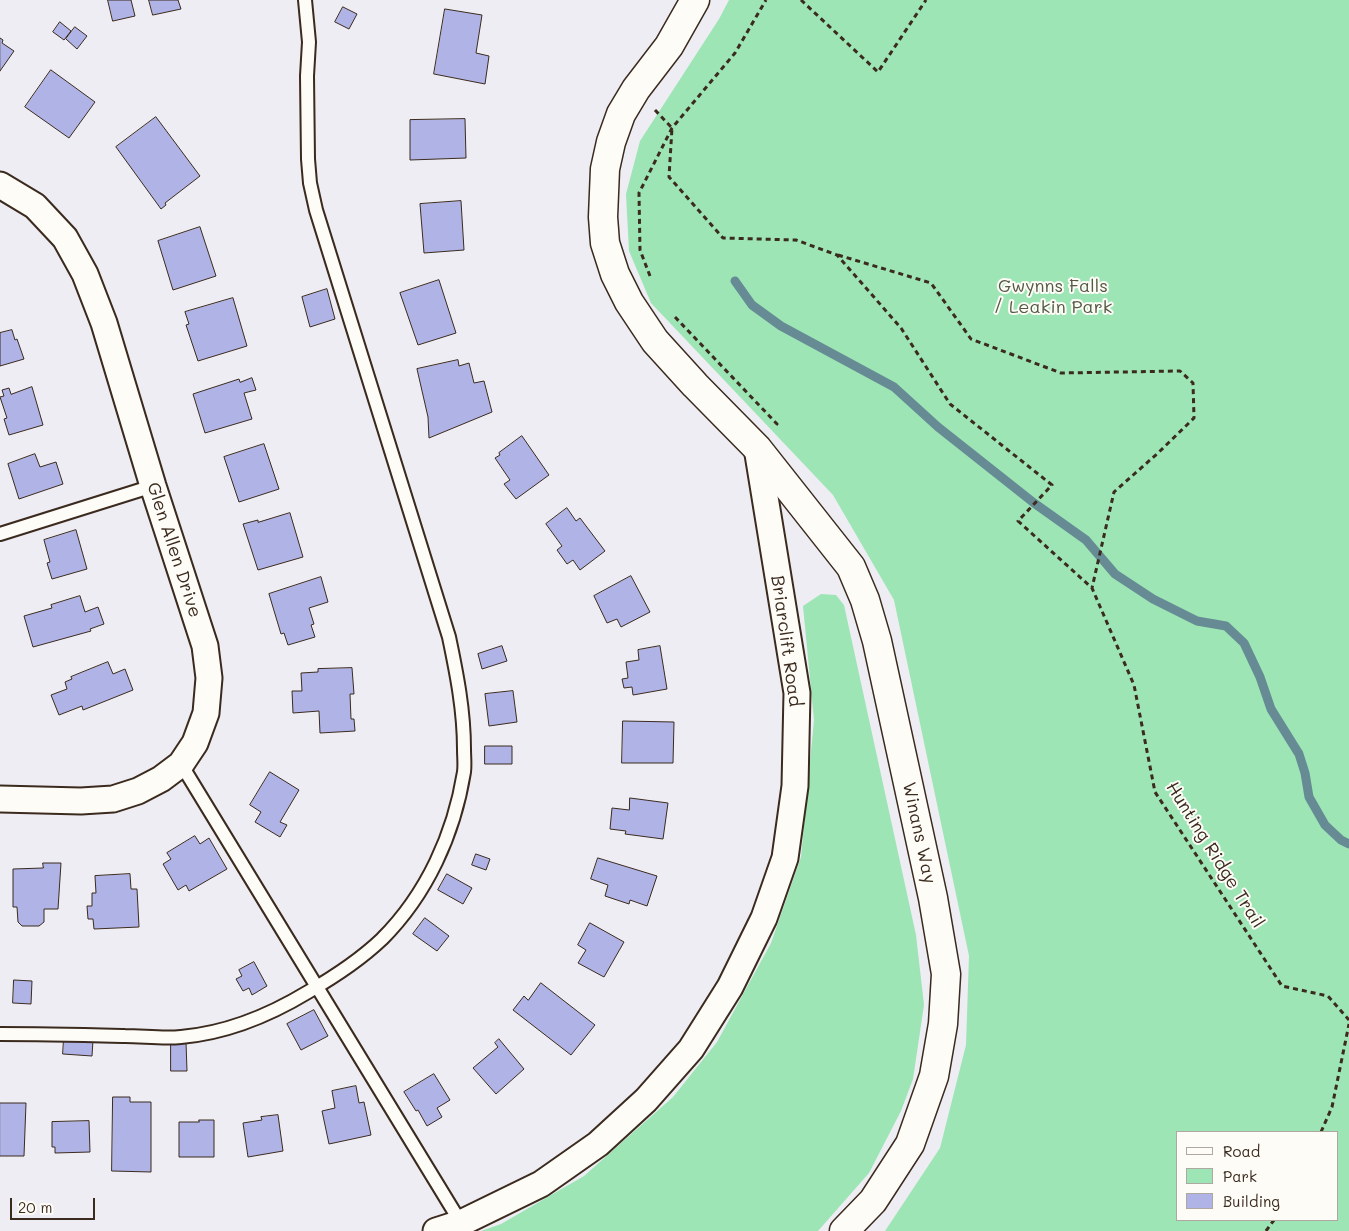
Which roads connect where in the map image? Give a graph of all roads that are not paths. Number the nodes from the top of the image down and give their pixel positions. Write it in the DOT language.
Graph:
graph roads {
  1 [pos="305,0"];
  2 [pos="695,0"];
  3 [pos="0,185"];
  4 [pos="757,448"];
  5 [pos="153,486"];
  6 [pos="0,534"];
  7 [pos="181,764"];
  8 [pos="0,799"];
  9 [pos="317,987"];
  10 [pos="0,1034"];
  11 [pos="461,1224"];
  12 [pos="436,1231"];
  13 [pos="844,1231"];
  1 -- 9 [label="lane"];
  2 -- 4 [label="street"];
  3 -- 5 [label="street, Glen Allen Drive"];
  4 -- 11 [label="street, Briarclift Road"];
  4 -- 13 [label="street, Winans Way"];
  5 -- 6 [label="lane"];
  5 -- 7 [label="street, Glen Allen Drive"];
  7 -- 8 [label="street, Glen Allen Drive"];
  7 -- 9 [label="lane"];
  9 -- 10 [label="lane"];
  9 -- 11 [label="lane"];
  11 -- 12 [label="street, Briarclift Road"];
}
